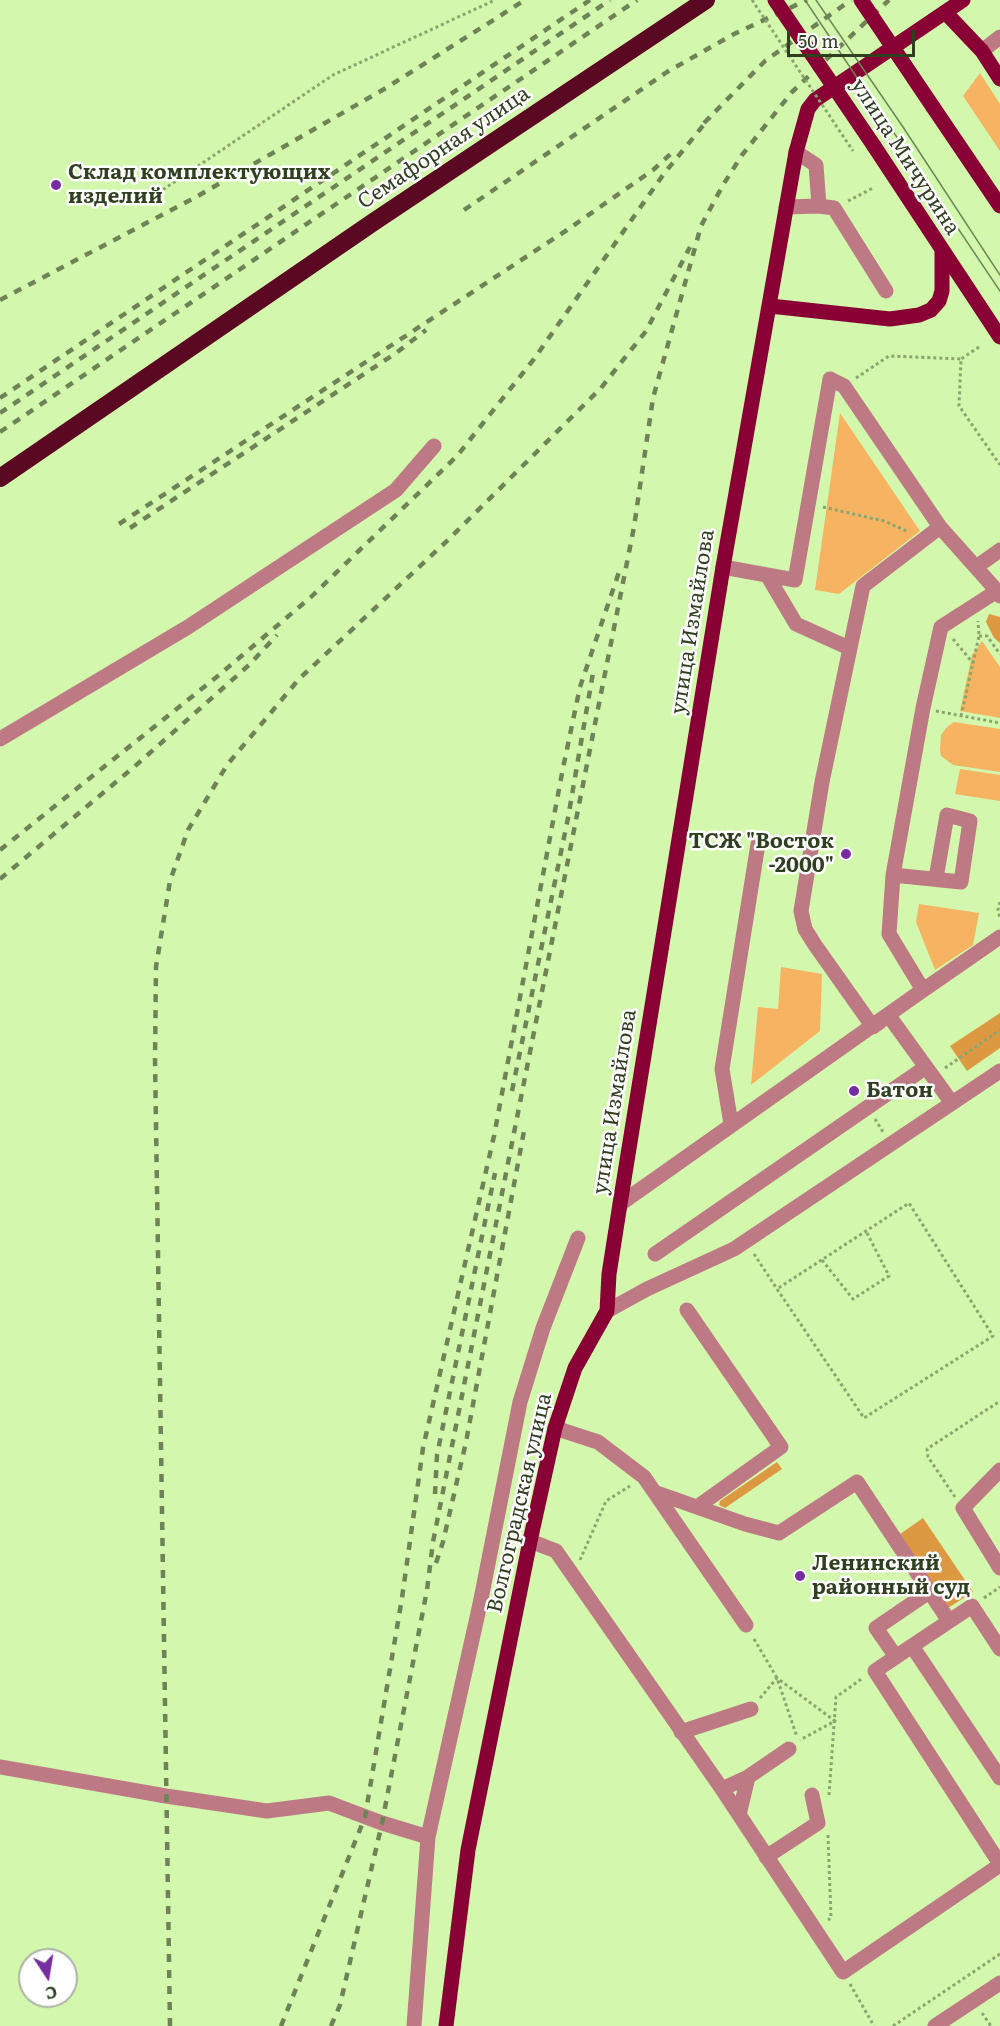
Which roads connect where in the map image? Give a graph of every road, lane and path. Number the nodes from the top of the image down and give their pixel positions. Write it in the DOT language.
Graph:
graph roads {
  1 [pos="495,0"];
  2 [pos="706,0"];
  3 [pos="752,0"];
  4 [pos="775,0"];
  5 [pos="861,0"];
  6 [pos="963,0"];
  7 [pos="945,12"];
  8 [pos="1000,37"];
  9 [pos="982,51"];
  10 [pos="1000,79"];
  11 [pos="853,151"];
  12 [pos="796,152"];
  13 [pos="873,188"];
  14 [pos="158,193"];
  15 [pos="1000,206"];
  16 [pos="786,207"];
  17 [pos="827,207"];
  18 [pos="942,251"];
  19 [pos="886,291"];
  20 [pos="770,306"];
  21 [pos="1000,337"];
  22 [pos="979,346"];
  23 [pos="961,359"];
  24 [pos="844,386"];
  25 [pos="434,446"];
  26 [pos="1000,465"];
  27 [pos="0,478"];
  28 [pos="809,504"];
  29 [pos="940,527"];
  30 [pos="924,538"];
  31 [pos="1000,550"];
  32 [pos="723,567"];
  33 [pos="976,567"];
  34 [pos="767,575"];
  35 [pos="998,593"];
  36 [pos="978,602"];
  37 [pos="941,627"];
  38 [pos="979,636"];
  39 [pos="849,648"];
  40 [pos="1000,654"];
  41 [pos="973,663"];
  42 [pos="923,708"];
  43 [pos="961,716"];
  44 [pos="1000,723"];
  45 [pos="0,740"];
  46 [pos="758,844"];
  47 [pos="893,875"];
  48 [pos="936,878"];
  49 [pos="1000,902"];
  50 [pos="1000,918"];
  51 [pos="1000,937"];
  52 [pos="923,990"];
  53 [pos="889,1016"];
  54 [pos="873,1027"];
  55 [pos="1000,1030"];
  56 [pos="1000,1071"];
  57 [pos="929,1072"];
  58 [pos="952,1103"];
  59 [pos="731,1124"];
  60 [pos="620,1204"];
  61 [pos="866,1231"];
  62 [pos="578,1238"];
  63 [pos="655,1254"];
  64 [pos="754,1254"];
  65 [pos="822,1260"];
  66 [pos="777,1289"];
  67 [pos="687,1310"];
  68 [pos="607,1311"];
  69 [pos="1000,1401"];
  70 [pos="555,1428"];
  71 [pos="1000,1470"];
  72 [pos="644,1477"];
  73 [pos="657,1493"];
  74 [pos="697,1507"];
  75 [pos="963,1508"];
  76 [pos="530,1541"];
  77 [pos="1000,1568"];
  78 [pos="573,1575"];
  79 [pos="929,1592"];
  80 [pos="949,1621"];
  81 [pos="746,1625"];
  82 [pos="912,1646"];
  83 [pos="1000,1649"];
  84 [pos="896,1657"];
  85 [pos="875,1671"];
  86 [pos="777,1678"];
  87 [pos="751,1709"];
  88 [pos="835,1721"];
  89 [pos="681,1732"];
  90 [pos="794,1745"];
  91 [pos="0,1767"];
  92 [pos="748,1777"];
  93 [pos="1000,1778"];
  94 [pos="722,1789"];
  95 [pos="812,1795"];
  96 [pos="829,1798"];
  97 [pos="739,1815"];
  98 [pos="828,1831"];
  99 [pos="428,1837"];
  100 [pos="766,1857"];
  101 [pos="1000,1865"];
  102 [pos="815,1931"];
  103 [pos="1000,1954"];
  104 [pos="843,1972"];
  105 [pos="1000,1983"];
  106 [pos="414,2026"];
  107 [pos="446,2026"];
  108 [pos="874,2026"];
  109 [pos="893,2026"];
  110 [pos="935,2026"];
  1 -- 14 [label="path"];
  2 -- 27 [label="highway, Семафорная улица"];
  3 -- 11 [label="path, bridge"];
  4 -- 18 [label="main road, улица Мичурина, bridge"];
  5 -- 15 [label="main road, bridge"];
  6 -- 7 [label="main road, улица Измайлова"];
  7 -- 9 [label="main road"];
  7 -- 12 [label="main road, улица Измайлова"];
  8 -- 9 [label="street"];
  9 -- 10 [label="main road"];
  12 -- 16 [label="main road, улица Измайлова"];
  12 -- 17 [label="street"];
  13 -- 17 [label="path"];
  16 -- 17 [label="street"];
  16 -- 20 [label="main road, улица Измайлова"];
  17 -- 19 [label="street"];
  18 -- 20 [label="main road"];
  18 -- 21 [label="main road, улица Мичурина"];
  20 -- 32 [label="main road, улица Измайлова"];
  22 -- 23 [label="path"];
  23 -- 24 [label="path"];
  23 -- 26 [label="path"];
  24 -- 28 [label="street"];
  24 -- 29 [label="street"];
  25 -- 45 [label="street"];
  28 -- 30 [label="path"];
  28 -- 34 [label="street"];
  29 -- 30 [label="street"];
  29 -- 33 [label="street"];
  30 -- 39 [label="street"];
  31 -- 33 [label="street"];
  32 -- 34 [label="street"];
  32 -- 60 [label="main road, улица Измайлова"];
  33 -- 35 [label="street"];
  34 -- 39 [label="street"];
  35 -- 36 [label="street"];
  36 -- 37 [label="street"];
  36 -- 38 [label="path"];
  37 -- 41 [label="path"];
  37 -- 42 [label="street"];
  38 -- 40 [label="path"];
  38 -- 41 [label="path"];
  39 -- 54 [label="street"];
  41 -- 43 [label="path"];
  42 -- 43 [label="path"];
  42 -- 47 [label="street"];
  43 -- 44 [label="path"];
  46 -- 59 [label="street"];
  47 -- 48 [label="street"];
  47 -- 52 [label="street"];
  49 -- 50 [label="path"];
  51 -- 52 [label="street"];
  52 -- 53 [label="street"];
  53 -- 54 [label="street"];
  53 -- 57 [label="street"];
  54 -- 59 [label="street"];
  55 -- 57 [label="path"];
  56 -- 58 [label="street"];
  57 -- 58 [label="street"];
  57 -- 63 [label="street"];
  58 -- 68 [label="street"];
  59 -- 60 [label="street"];
  60 -- 68 [label="main road, улица Измайлова"];
  61 -- 65 [label="path"];
  61 -- 65 [label="path"];
  61 -- 66 [label="path"];
  62 -- 99 [label="street"];
  64 -- 66 [label="path"];
  65 -- 66 [label="path"];
  67 -- 74 [label="street"];
  68 -- 70 [label="main road, Волгоградская улица"];
  69 -- 75 [label="path"];
  70 -- 72 [label="street"];
  70 -- 76 [label="main road, Волгоградская улица"];
  71 -- 75 [label="street"];
  72 -- 73 [label="street"];
  72 -- 78 [label="path"];
  73 -- 74 [label="street"];
  73 -- 81 [label="street"];
  74 -- 79 [label="street"];
  75 -- 77 [label="street"];
  76 -- 78 [label="street"];
  76 -- 107 [label="main road, Волгоградская улица"];
  78 -- 89 [label="street"];
  79 -- 80 [label="street"];
  79 -- 84 [label="street"];
  80 -- 82 [label="street"];
  80 -- 83 [label="street"];
  81 -- 86 [label="path"];
  82 -- 84 [label="street"];
  82 -- 93 [label="street"];
  84 -- 85 [label="street"];
  85 -- 88 [label="path"];
  85 -- 101 [label="street"];
  86 -- 87 [label="path"];
  86 -- 88 [label="path"];
  86 -- 90 [label="path"];
  87 -- 89 [label="street"];
  88 -- 90 [label="path"];
  88 -- 96 [label="path"];
  89 -- 94 [label="street"];
  90 -- 92 [label="street"];
  91 -- 99 [label="street"];
  92 -- 94 [label="street"];
  92 -- 97 [label="street"];
  94 -- 97 [label="street"];
  95 -- 100 [label="street"];
  97 -- 100 [label="street"];
  98 -- 102 [label="path"];
  99 -- 106 [label="street"];
  100 -- 102 [label="street"];
  101 -- 104 [label="street"];
  102 -- 104 [label="street"];
  103 -- 109 [label="path"];
  104 -- 108 [label="path"];
  105 -- 110 [label="street"];
}
